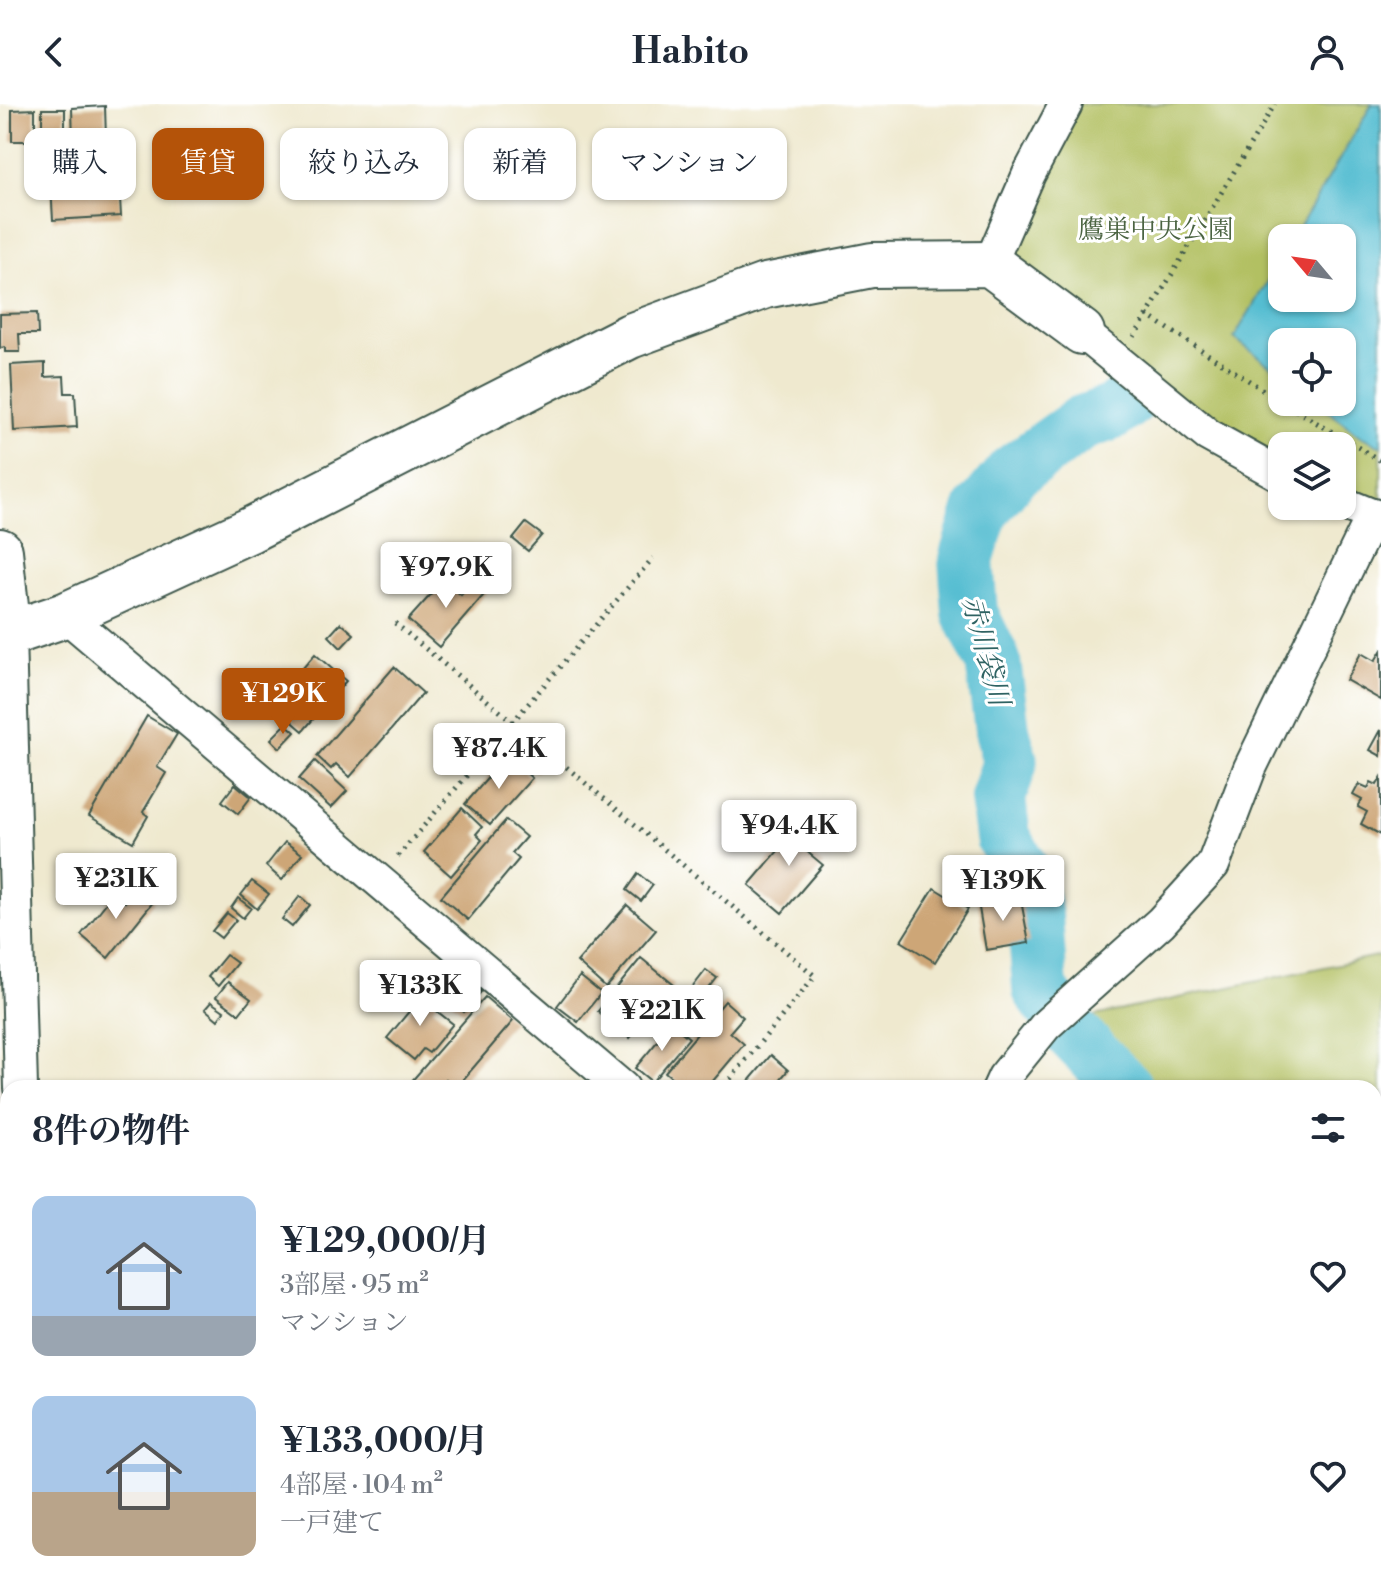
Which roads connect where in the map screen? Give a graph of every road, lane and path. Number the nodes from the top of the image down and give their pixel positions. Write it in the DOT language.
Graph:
graph roads {
  1 [pos="1066,104"];
  2 [pos="1275,104"];
  3 [pos="990,264"];
  4 [pos="1147,315"];
  5 [pos="1082,332"];
  6 [pos="1119,362"];
  7 [pos="1268,393"];
  8 [pos="1305,416"];
  9 [pos="1381,461"];
  10 [pos="1268,468"];
  11 [pos="1356,509"];
  12 [pos="1377,517"];
  13 [pos="0,551"];
  14 [pos="653,558"];
  15 [pos="65,615"];
  16 [pos="395,623"];
  17 [pos="9,634"];
  18 [pos="512,721"];
  19 [pos="376,881"];
  20 [pos="21,1080"];
  21 [pos="613,1080"];
  22 [pos="730,1080"];
  23 [pos="1003,1080"];
  1 -- 3 [label="street"];
  2 -- 4 [label="path"];
  3 -- 5 [label="street"];
  3 -- 15 [label="street"];
  4 -- 6 [label="path"];
  4 -- 7 [label="path"];
  5 -- 6 [label="street"];
  6 -- 10 [label="street"];
  8 -- 9 [label="path"];
  11 -- 12 [label="street"];
  12 -- 23 [label="street"];
  13 -- 17 [label="street"];
  14 -- 18 [label="path"];
  15 -- 17 [label="street"];
  15 -- 19 [label="street"];
  16 -- 18 [label="path"];
  17 -- 20 [label="street"];
  18 -- 19 [label="path"];
  18 -- 22 [label="path"];
  19 -- 21 [label="street"];
}
